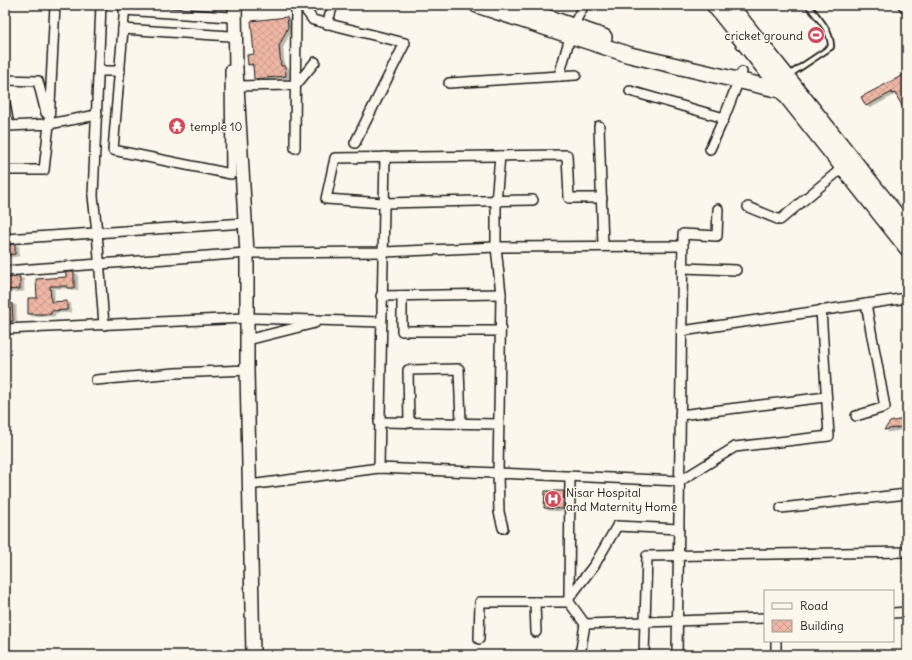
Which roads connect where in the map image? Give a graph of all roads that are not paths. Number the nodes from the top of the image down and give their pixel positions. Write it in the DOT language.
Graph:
graph roads {
  1 [pos="55,5"];
  2 [pos="101,5"];
  3 [pos="229,5"];
  4 [pos="235,5"];
  5 [pos="296,5"];
  6 [pos="302,5"];
  7 [pos="333,5"];
  8 [pos="477,5"];
  9 [pos="512,5"];
  10 [pos="584,5"];
  11 [pos="714,5"];
  12 [pos="730,5"];
  13 [pos="808,5"];
  14 [pos="903,5"];
  15 [pos="124,8"];
  16 [pos="907,10"];
  17 [pos="230,17"];
  18 [pos="327,24"];
  19 [pos="123,29"];
  20 [pos="571,32"];
  21 [pos="230,36"];
  22 [pos="315,62"];
  23 [pos="120,70"];
  24 [pos="99,71"];
  25 [pos="576,75"];
  26 [pos="559,76"];
  27 [pos="740,77"];
  28 [pos="5,80"];
  29 [pos="449,83"];
  30 [pos="782,83"];
  31 [pos="296,85"];
  32 [pos="237,86"];
  33 [pos="630,91"];
  34 [pos="5,103"];
  35 [pos="97,115"];
  36 [pos="724,118"];
  37 [pos="49,124"];
  38 [pos="599,126"];
  39 [pos="355,143"];
  40 [pos="295,148"];
  41 [pos="710,149"];
  42 [pos="500,156"];
  43 [pos="385,157"];
  44 [pos="847,163"];
  45 [pos="5,170"];
  46 [pos="602,198"];
  47 [pos="534,200"];
  48 [pos="496,202"];
  49 [pos="383,203"];
  50 [pos="748,207"];
  51 [pos="718,209"];
  52 [pos="245,223"];
  53 [pos="907,228"];
  54 [pos="97,232"];
  55 [pos="5,239"];
  56 [pos="603,246"];
  57 [pos="684,246"];
  58 [pos="496,247"];
  59 [pos="907,248"];
  60 [pos="384,252"];
  61 [pos="247,253"];
  62 [pos="100,264"];
  63 [pos="683,268"];
  64 [pos="736,270"];
  65 [pos="5,271"];
  66 [pos="501,294"];
  67 [pos="381,296"];
  68 [pos="402,296"];
  69 [pos="907,298"];
  70 [pos="866,304"];
  71 [pos="821,310"];
  72 [pos="246,318"];
  73 [pos="326,320"];
  74 [pos="381,322"];
  75 [pos="104,325"];
  76 [pos="5,329"];
  77 [pos="500,330"];
  78 [pos="682,331"];
  79 [pos="247,340"];
  80 [pos="247,370"];
  81 [pos="96,380"];
  82 [pos="826,397"];
  83 [pos="680,415"];
  84 [pos="856,416"];
  85 [pos="379,422"];
  86 [pos="409,423"];
  87 [pos="461,423"];
  88 [pos="499,424"];
  89 [pos="379,468"];
  90 [pos="498,473"];
  91 [pos="570,476"];
  92 [pos="680,481"];
  93 [pos="249,485"];
  94 [pos="907,494"];
  95 [pos="781,508"];
  96 [pos="502,528"];
  97 [pos="679,529"];
  98 [pos="907,552"];
  99 [pos="678,557"];
  100 [pos="569,600"];
  101 [pos="535,602"];
  102 [pos="907,612"];
  103 [pos="894,613"];
  104 [pos="764,618"];
  105 [pos="678,622"];
  106 [pos="645,623"];
  107 [pos="585,624"];
  108 [pos="536,632"];
  109 [pos="479,639"];
  110 [pos="254,655"];
  111 [pos="580,655"];
  112 [pos="644,655"];
  113 [pos="677,655"];
  1 -- 37 [label="street"];
  2 -- 24 [label="street"];
  3 -- 17 [label="street"];
  4 -- 32 [label="street"];
  5 -- 31 [label="street"];
  6 -- 18 [label="street"];
  7 -- 18 [label="street"];
  8 -- 20 [label="main road"];
  9 -- 20 [label="main road"];
  10 -- 20 [label="street"];
  11 -- 30 [label="main road"];
  12 -- 30 [label="main road"];
  13 -- 30 [label="lane"];
  14 -- 16 [label="street"];
  15 -- 17 [label="street"];
  15 -- 19 [label="street"];
  17 -- 21 [label="street"];
  18 -- 39 [label="street"];
  19 -- 21 [label="street"];
  19 -- 23 [label="street"];
  20 -- 26 [label="street"];
  20 -- 27 [label="main road"];
  21 -- 23 [label="street"];
  22 -- 31 [label="street"];
  23 -- 24 [label="street"];
  24 -- 35 [label="street"];
  25 -- 26 [label="street"];
  26 -- 29 [label="street"];
  27 -- 30 [label="main road"];
  27 -- 36 [label="street"];
  28 -- 37 [label="street"];
  30 -- 44 [label="main road"];
  31 -- 32 [label="street"];
  31 -- 40 [label="street"];
  32 -- 52 [label="street"];
  33 -- 36 [label="street"];
  34 -- 37 [label="street"];
  35 -- 37 [label="street"];
  35 -- 54 [label="street"];
  36 -- 41 [label="street"];
  37 -- 45 [label="street"];
  38 -- 46 [label="street"];
  42 -- 43 [label="street"];
  42 -- 46 [label="street"];
  42 -- 48 [label="street"];
  43 -- 49 [label="street"];
  43 -- 49 [label="street"];
  44 -- 50 [label="street"];
  44 -- 53 [label="main road"];
  44 -- 59 [label="main road"];
  46 -- 56 [label="street"];
  47 -- 48 [label="street"];
  48 -- 49 [label="street"];
  48 -- 58 [label="street"];
  49 -- 60 [label="street"];
  51 -- 57 [label="street"];
  52 -- 54 [label="street"];
  52 -- 61 [label="street"];
  54 -- 55 [label="street"];
  54 -- 62 [label="street"];
  56 -- 57 [label="street"];
  56 -- 58 [label="street"];
  57 -- 63 [label="street"];
  58 -- 60 [label="street"];
  58 -- 66 [label="street"];
  60 -- 61 [label="street"];
  60 -- 67 [label="street"];
  61 -- 62 [label="street"];
  61 -- 72 [label="street"];
  62 -- 65 [label="street"];
  62 -- 75 [label="street"];
  63 -- 64 [label="street"];
  63 -- 78 [label="street"];
  66 -- 68 [label="street"];
  66 -- 77 [label="street"];
  67 -- 68 [label="street"];
  67 -- 74 [label="street"];
  68 -- 77 [label="street"];
  69 -- 70 [label="street"];
  70 -- 71 [label="street"];
  70 -- 84 [label="street"];
  71 -- 78 [label="street"];
  71 -- 82 [label="street"];
  72 -- 73 [label="street"];
  72 -- 75 [label="street"];
  72 -- 79 [label="street"];
  73 -- 74 [label="street"];
  73 -- 79 [label="street"];
  74 -- 85 [label="street"];
  75 -- 76 [label="street"];
  77 -- 88 [label="street"];
  78 -- 83 [label="street"];
  79 -- 80 [label="street"];
  80 -- 81 [label="street"];
  80 -- 93 [label="street"];
  82 -- 83 [label="street"];
  82 -- 92 [label="street"];
  83 -- 92 [label="street"];
  85 -- 86 [label="street"];
  85 -- 89 [label="street"];
  86 -- 87 [label="street"];
  86 -- 87 [label="street"];
  87 -- 88 [label="street"];
  88 -- 90 [label="street"];
  89 -- 90 [label="street"];
  89 -- 93 [label="street"];
  90 -- 91 [label="street"];
  90 -- 96 [label="street"];
  91 -- 92 [label="street"];
  91 -- 100 [label="street"];
  92 -- 97 [label="street"];
  93 -- 110 [label="street"];
  94 -- 95 [label="street"];
  97 -- 99 [label="street"];
  97 -- 100 [label="street"];
  98 -- 99 [label="street"];
  99 -- 105 [label="street"];
  99 -- 106 [label="street"];
  100 -- 101 [label="street"];
  100 -- 107 [label="street"];
  101 -- 108 [label="street"];
  101 -- 109 [label="street"];
  102 -- 103 [label="street"];
  104 -- 105 [label="street"];
  105 -- 106 [label="street"];
  105 -- 113 [label="street"];
  106 -- 107 [label="street"];
  106 -- 112 [label="street"];
  107 -- 111 [label="street"];
}
